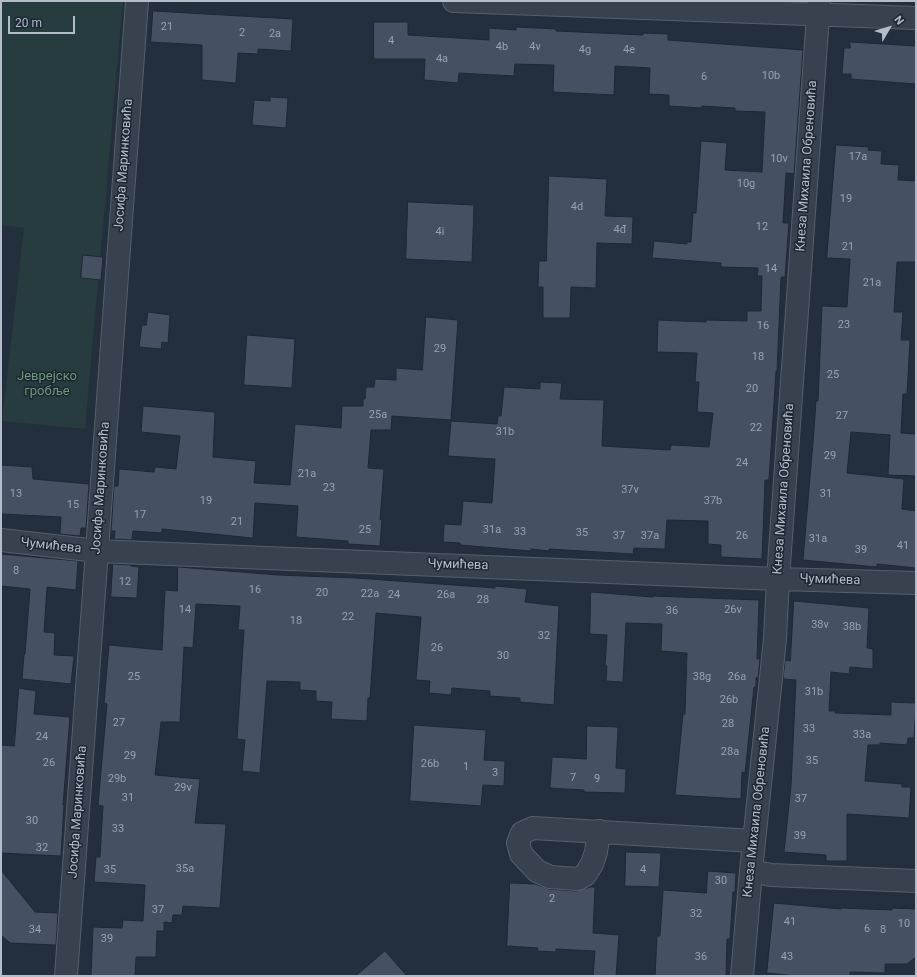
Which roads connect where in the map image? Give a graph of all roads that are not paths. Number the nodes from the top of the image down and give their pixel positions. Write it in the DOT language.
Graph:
graph roads {
  1 [pos="137,1"];
  2 [pos="454,1"];
  3 [pos="819,8"];
  4 [pos="916,18"];
  5 [pos="1,540"];
  6 [pos="97,551"];
  7 [pos="778,579"];
  8 [pos="916,583"];
  9 [pos="599,831"];
  10 [pos="754,841"];
  11 [pos="751,871"];
  12 [pos="916,881"];
  13 [pos="66,976"];
  14 [pos="742,976"];
  1 -- 6 [label="street, Јосифа Маринковића"];
  2 -- 3 [label="street"];
  3 -- 4 [label="street"];
  3 -- 7 [label="street, Кнеза Михаила Обреновића"];
  5 -- 6 [label="street, Чумићева"];
  6 -- 7 [label="street, Чумићева"];
  6 -- 13 [label="street, Јосифа Маринковића"];
  7 -- 8 [label="street, Чумићева"];
  7 -- 10 [label="street, Кнеза Михаила Обреновића"];
  9 -- 10 [label="street"];
  10 -- 11 [label="street, Кнеза Михаила Обреновића"];
  11 -- 12 [label="street"];
  11 -- 14 [label="street, Кнеза Михаила Обреновића"];
}
